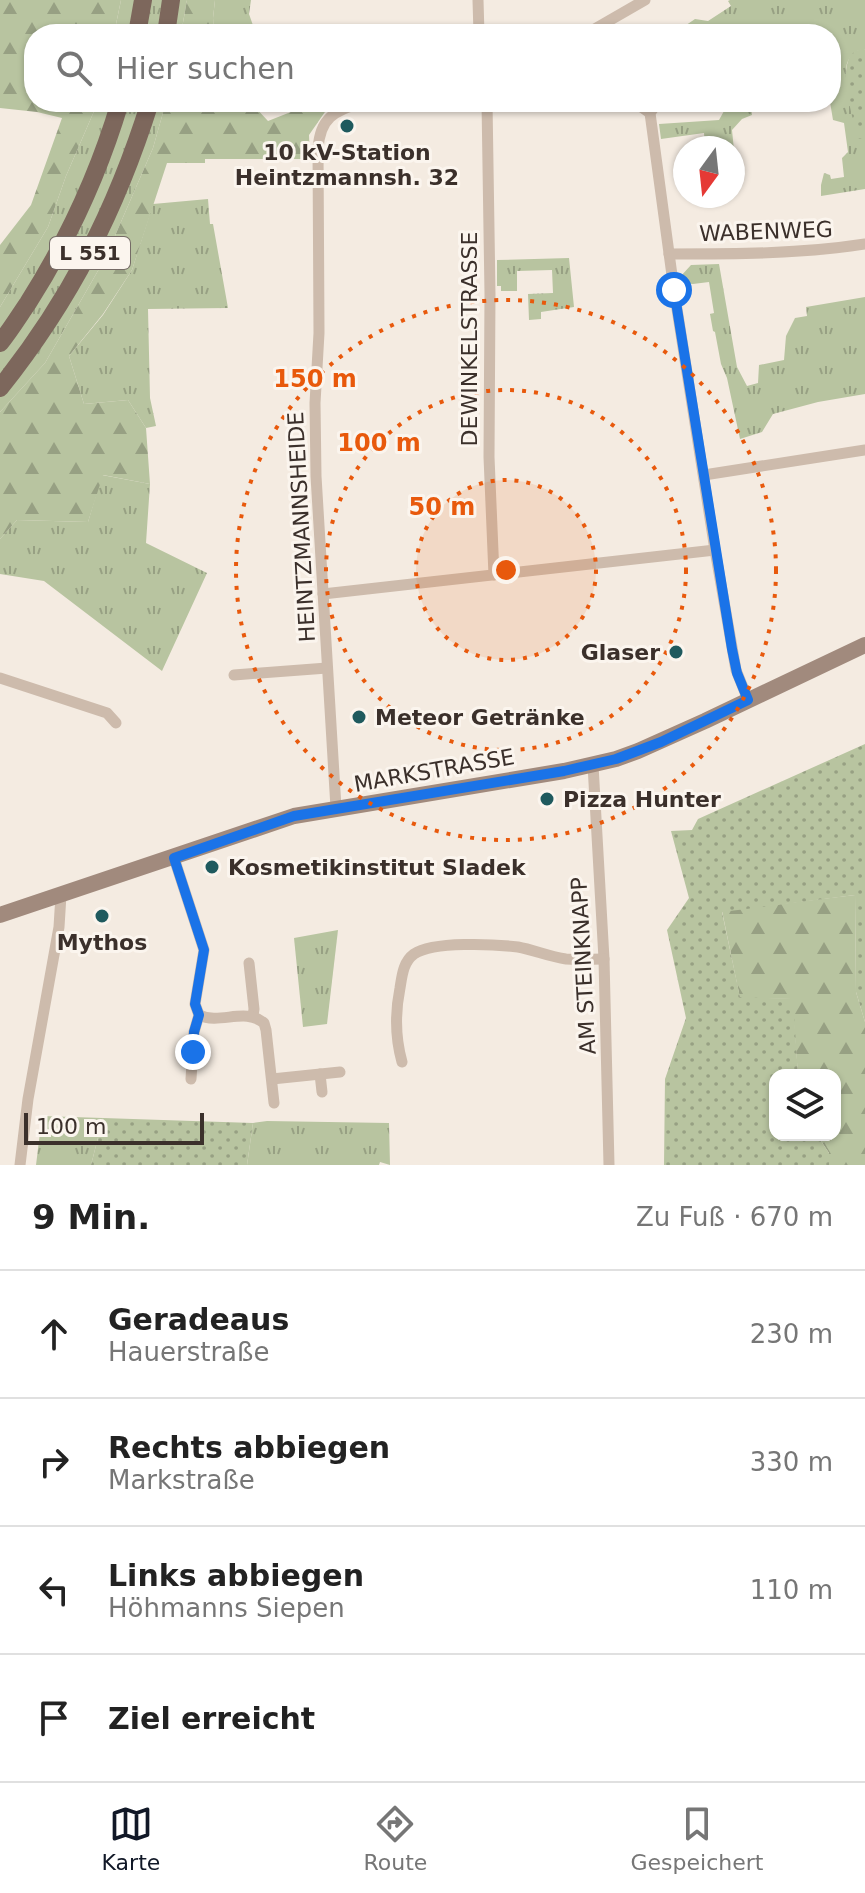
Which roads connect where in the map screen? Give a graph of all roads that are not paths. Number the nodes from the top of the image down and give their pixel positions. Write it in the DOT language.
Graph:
graph roads {
  1 [pos="143,0"];
  2 [pos="171,0"];
  3 [pos="478,0"];
  4 [pos="645,0"];
  5 [pos="139,24"];
  6 [pos="167,24"];
  7 [pos="479,24"];
  8 [pos="603,24"];
  9 [pos="117,112"];
  10 [pos="147,112"];
  11 [pos="337,112"];
  12 [pos="487,112"];
  13 [pos="650,113"];
  14 [pos="865,244"];
  15 [pos="669,254"];
  16 [pos="0,343"];
  17 [pos="0,388"];
  18 [pos="865,450"];
  19 [pos="704,475"];
  20 [pos="715,550"];
  21 [pos="494,575"];
  22 [pos="323,594"];
  23 [pos="865,645"];
  24 [pos="327,668"];
  25 [pos="234,675"];
  26 [pos="0,678"];
  27 [pos="748,700"];
  28 [pos="116,723"];
  29 [pos="593,765"];
  30 [pos="336,808"];
  31 [pos="174,858"];
  32 [pos="61,895"];
  33 [pos="0,915"];
  34 [pos="604,959"];
  35 [pos="249,963"];
  36 [pos="199,1015"];
  37 [pos="253,1016"];
  38 [pos="402,1062"];
  39 [pos="340,1072"];
  40 [pos="320,1074"];
  41 [pos="191,1079"];
  42 [pos="272,1079"];
  43 [pos="322,1092"];
  44 [pos="274,1103"];
  45 [pos="20,1165"];
  46 [pos="609,1165"];
  1 -- 5 [label="main road"];
  2 -- 6 [label="main road"];
  3 -- 7 [label="street"];
  4 -- 8 [label="street"];
  9 -- 16 [label="main road, L 551"];
  10 -- 17 [label="main road, L 551"];
  11 -- 22 [label="street, HEINTZMANNSHEIDE"];
  12 -- 21 [label="street, DEWINKELSTRASSE"];
  13 -- 15 [label="street"];
  14 -- 15 [label="street, WABENWEG"];
  15 -- 19 [label="street"];
  18 -- 19 [label="street"];
  19 -- 20 [label="street"];
  20 -- 21 [label="street"];
  20 -- 27 [label="street"];
  21 -- 22 [label="street"];
  22 -- 24 [label="street, HEINTZMANNSHEIDE"];
  23 -- 27 [label="main road, MARKSTRASSE"];
  24 -- 25 [label="street, HEINTZMANNSHEIDE"];
  24 -- 30 [label="street, HEINTZMANNSHEIDE"];
  26 -- 28 [label="street"];
  27 -- 29 [label="main road, MARKSTRASSE"];
  29 -- 30 [label="main road, MARKSTRASSE"];
  29 -- 34 [label="street, AM STEINKNAPP"];
  30 -- 31 [label="main road, MARKSTRASSE"];
  31 -- 32 [label="main road, MARKSTRASSE"];
  31 -- 36 [label="street"];
  32 -- 33 [label="main road, MARKSTRASSE"];
  32 -- 45 [label="street"];
  34 -- 38 [label="street"];
  34 -- 46 [label="street, AM STEINKNAPP"];
  35 -- 37 [label="street"];
  36 -- 37 [label="street"];
  36 -- 41 [label="street"];
  37 -- 42 [label="street"];
  39 -- 40 [label="street"];
  40 -- 42 [label="street"];
  40 -- 43 [label="street"];
  42 -- 44 [label="street"];
}
